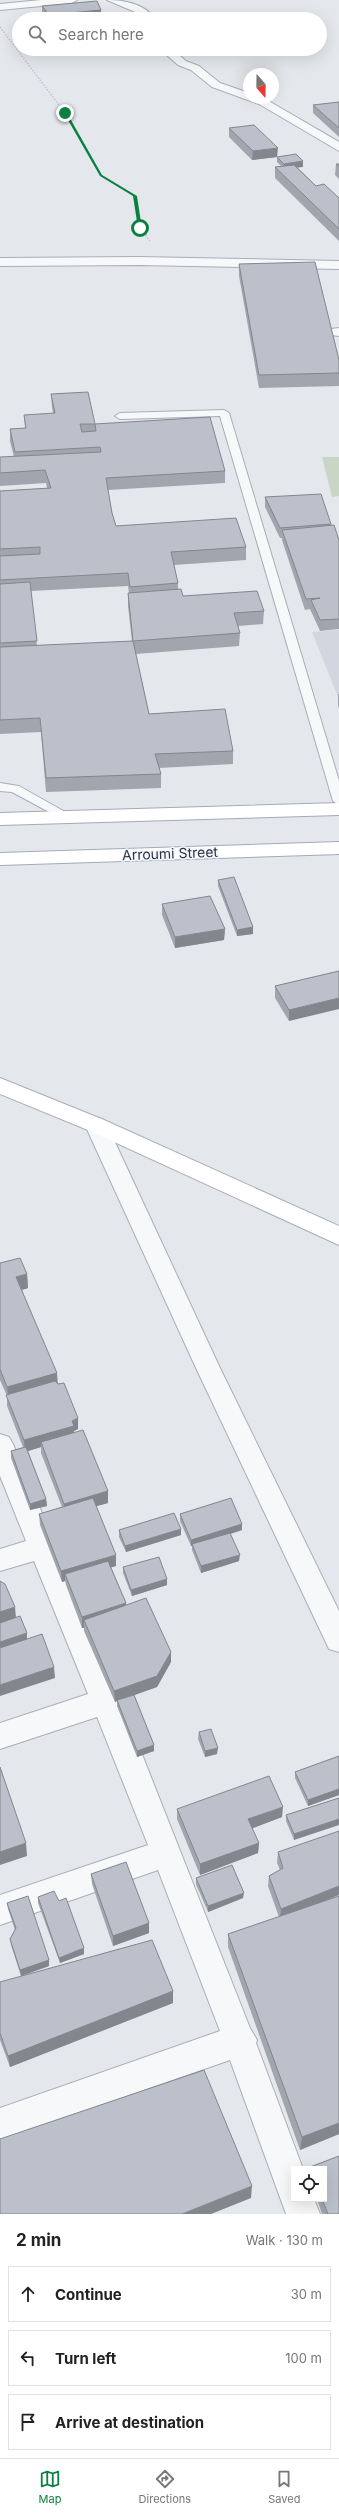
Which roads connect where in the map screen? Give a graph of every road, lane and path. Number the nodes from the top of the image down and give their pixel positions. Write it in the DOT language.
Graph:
graph roads {
  1 [pos="72,0"];
  2 [pos="112,0"];
  3 [pos="0,7"];
  4 [pos="143,12"];
  5 [pos="0,27"];
  6 [pos="12,43"];
  7 [pos="22,56"];
  8 [pos="174,56"];
  9 [pos="243,95"];
  10 [pos="266,104"];
  11 [pos="339,147"];
  12 [pos="140,261"];
  13 [pos="0,262"];
  14 [pos="339,265"];
  15 [pos="120,416"];
  16 [pos="0,787"];
  17 [pos="339,801"];
  18 [pos="339,809"];
  19 [pos="68,817"];
  20 [pos="0,819"];
  21 [pos="339,848"];
  22 [pos="0,859"];
  23 [pos="0,1085"];
  24 [pos="96,1126"];
  25 [pos="339,1236"];
  26 [pos="0,1444"];
  27 [pos="42,1547"];
  28 [pos="0,1560"];
  29 [pos="339,1640"];
  30 [pos="107,1701"];
  31 [pos="0,1736"];
  32 [pos="165,1853"];
  33 [pos="0,1910"];
  34 [pos="241,2040"];
  35 [pos="0,2124"];
  36 [pos="291,2181"];
  37 [pos="298,2202"];
  38 [pos="303,2214"];
  1 -- 3 [label="street"];
  2 -- 4 [label="street"];
  5 -- 6 [label="path"];
  7 -- 12 [label="path"];
  8 -- 9 [label="street"];
  10 -- 11 [label="street"];
  12 -- 13 [label="street"];
  12 -- 14 [label="street"];
  15 -- 17 [label="lane"];
  16 -- 19 [label="lane"];
  18 -- 19 [label="main road"];
  19 -- 20 [label="main road"];
  21 -- 22 [label="main road, Arroumi Street"];
  23 -- 24 [label="main road"];
  24 -- 25 [label="main road"];
  24 -- 29 [label="street"];
  26 -- 27 [label="street"];
  27 -- 28 [label="street"];
  27 -- 30 [label="street"];
  30 -- 31 [label="street"];
  30 -- 32 [label="street"];
  32 -- 33 [label="street"];
  32 -- 34 [label="street"];
  34 -- 35 [label="street"];
  34 -- 36 [label="street"];
  37 -- 38 [label="street"];
}
